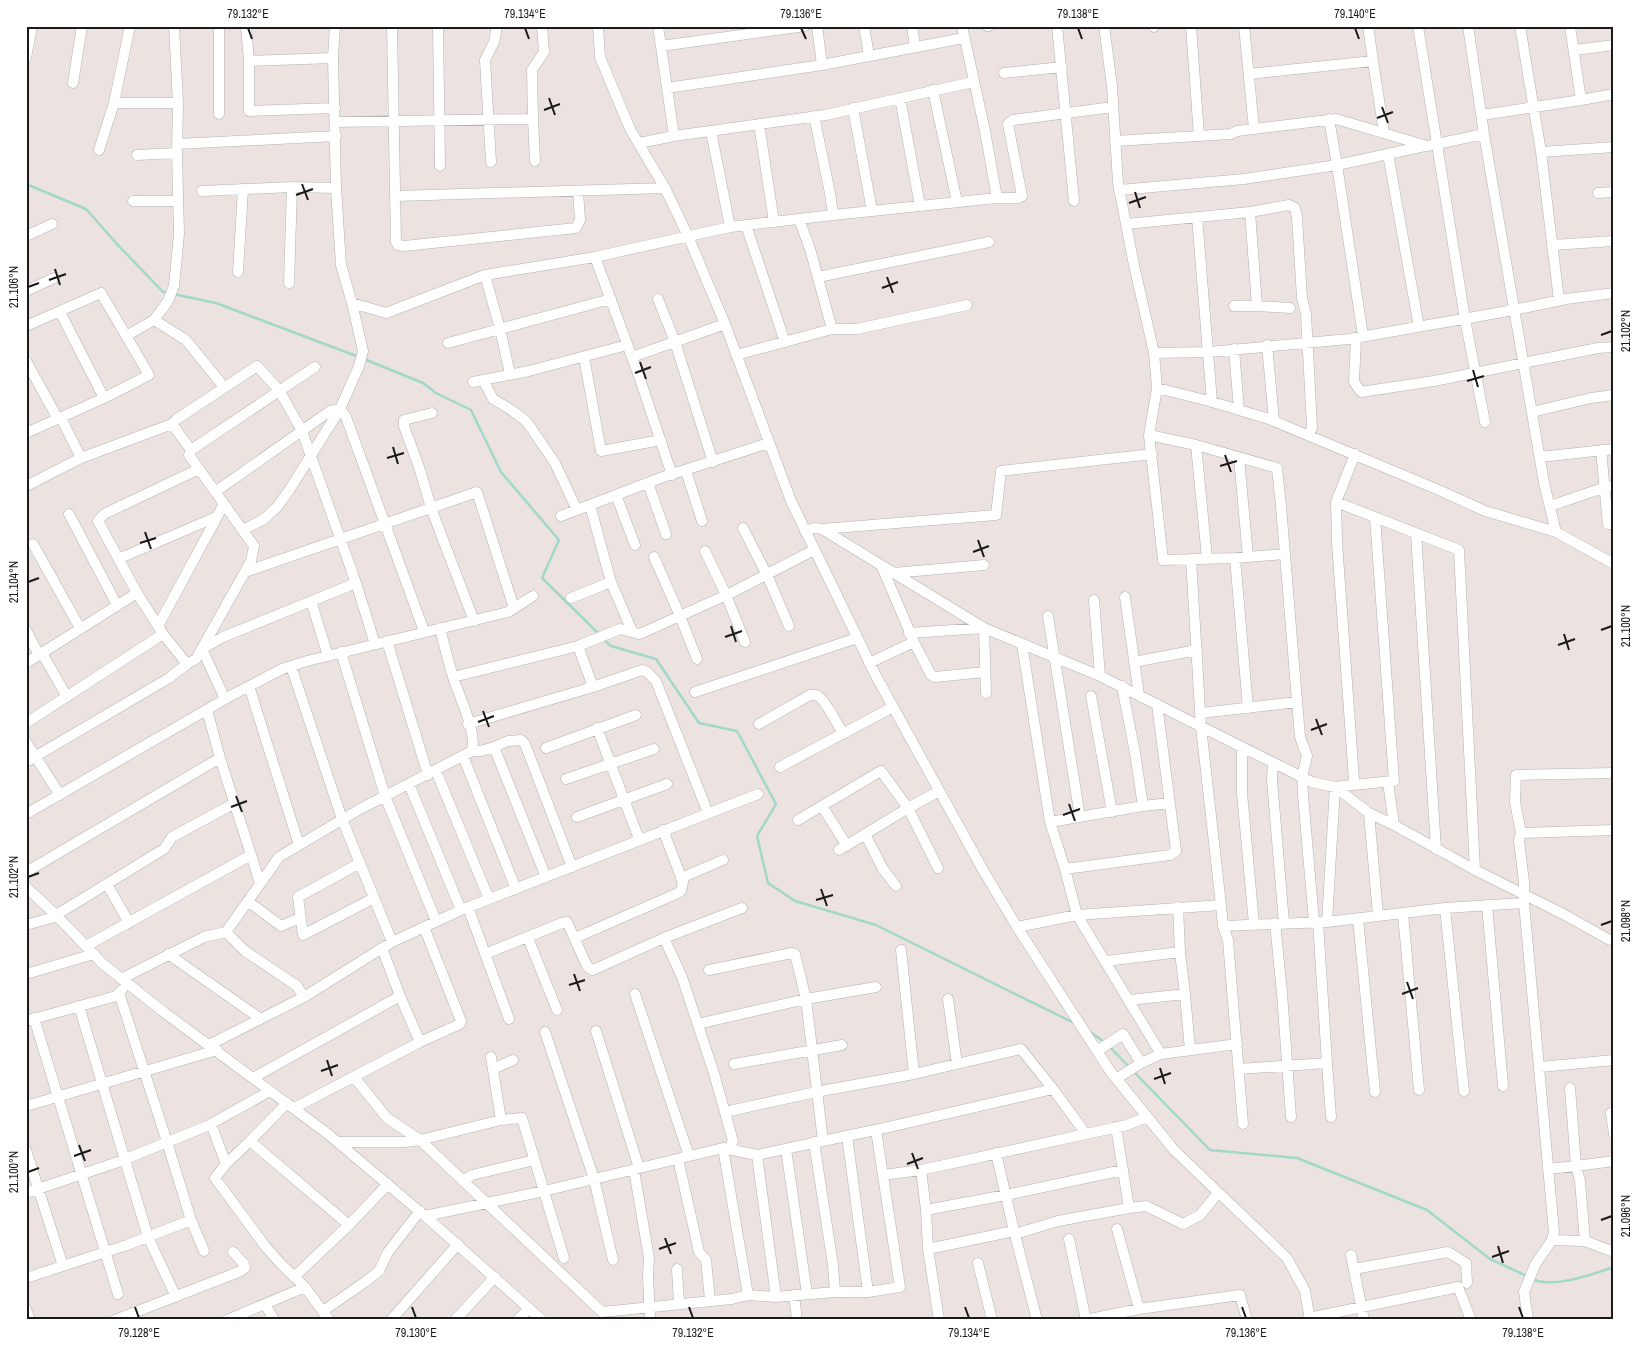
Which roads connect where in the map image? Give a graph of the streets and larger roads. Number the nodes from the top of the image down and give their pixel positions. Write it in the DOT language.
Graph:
graph roads {
  1 [pos="32,26"];
  2 [pos="82,26"];
  3 [pos="130,26"];
  4 [pos="174,26"];
  5 [pos="218,26"];
  6 [pos="246,26"];
  7 [pos="335,26"];
  8 [pos="392,26"];
  9 [pos="438,26"];
  10 [pos="497,26"];
  11 [pos="542,26"];
  12 [pos="598,26"];
  13 [pos="658,26"];
  14 [pos="805,26"];
  15 [pos="817,26"];
  16 [pos="864,26"];
  17 [pos="912,26"];
  18 [pos="962,26"];
  19 [pos="1057,26"];
  20 [pos="1104,26"];
  21 [pos="1191,26"];
  22 [pos="1244,26"];
  23 [pos="1368,26"];
  24 [pos="1418,26"];
  25 [pos="1468,26"];
  26 [pos="1520,26"];
  27 [pos="1570,26"];
  28 [pos="964,38"];
  29 [pos="1614,45"];
  30 [pos="661,46"];
  31 [pos="915,47"];
  32 [pos="1575,50"];
  33 [pos="869,56"];
  34 [pos="26,58"];
  35 [pos="333,58"];
  36 [pos="249,61"];
  37 [pos="1372,61"];
  38 [pos="822,65"];
  39 [pos="1062,67"];
  40 [pos="1004,73"];
  41 [pos="1249,74"];
  42 [pos="973,82"];
  43 [pos="73,83"];
  44 [pos="667,88"];
  45 [pos="933,90"];
  46 [pos="1614,94"];
  47 [pos="900,98"];
  48 [pos="1581,100"];
  49 [pos="114,103"];
  50 [pos="178,104"];
  51 [pos="1113,107"];
  52 [pos="335,108"];
  53 [pos="853,108"];
  54 [pos="1534,108"];
  55 [pos="1065,112"];
  56 [pos="219,114"];
  57 [pos="1482,115"];
  58 [pos="814,116"];
  59 [pos="533,119"];
  60 [pos="488,120"];
  61 [pos="1329,120"];
  62 [pos="395,121"];
  63 [pos="440,121"];
  64 [pos="335,122"];
  65 [pos="759,124"];
  66 [pos="1254,129"];
  67 [pos="711,130"];
  68 [pos="1384,133"];
  69 [pos="1484,134"];
  70 [pos="336,136"];
  71 [pos="674,136"];
  72 [pos="1199,136"];
  73 [pos="1115,141"];
  74 [pos="639,143"];
  75 [pos="1432,145"];
  76 [pos="1614,147"];
  77 [pos="177,149"];
  78 [pos="99,150"];
  79 [pos="1541,152"];
  80 [pos="1388,154"];
  81 [pos="137,155"];
  82 [pos="535,161"];
  83 [pos="491,162"];
  84 [pos="1337,165"];
  85 [pos="440,166"];
  86 [pos="292,188"];
  87 [pos="336,188"];
  88 [pos="665,188"];
  89 [pos="243,190"];
  90 [pos="1119,190"];
  91 [pos="202,191"];
  92 [pos="578,191"];
  93 [pos="1614,192"];
  94 [pos="1598,193"];
  95 [pos="396,196"];
  96 [pos="997,198"];
  97 [pos="133,201"];
  98 [pos="178,201"];
  99 [pos="1074,201"];
  100 [pos="957,202"];
  101 [pos="920,206"];
  102 [pos="872,211"];
  103 [pos="1250,212"];
  104 [pos="833,215"];
  105 [pos="1197,217"];
  106 [pos="799,219"];
  107 [pos="774,222"];
  108 [pos="52,224"];
  109 [pos="1126,224"];
  110 [pos="746,225"];
  111 [pos="730,227"];
  112 [pos="26,236"];
  113 [pos="688,236"];
  114 [pos="1614,241"];
  115 [pos="989,242"];
  116 [pos="1552,245"];
  117 [pos="595,257"];
  118 [pos="238,272"];
  119 [pos="485,275"];
  120 [pos="818,277"];
  121 [pos="54,278"];
  122 [pos="289,283"];
  123 [pos="26,291"];
  124 [pos="1614,292"];
  125 [pos="611,299"];
  126 [pos="658,299"];
  127 [pos="1560,300"];
  128 [pos="352,303"];
  129 [pos="967,305"];
  130 [pos="1234,306"];
  131 [pos="1258,306"];
  132 [pos="1290,308"];
  133 [pos="1514,310"];
  134 [pos="60,312"];
  135 [pos="1465,319"];
  136 [pos="154,320"];
  137 [pos="725,324"];
  138 [pos="26,326"];
  139 [pos="1419,327"];
  140 [pos="500,329"];
  141 [pos="832,329"];
  142 [pos="126,336"];
  143 [pos="1360,337"];
  144 [pos="675,342"];
  145 [pos="785,342"];
  146 [pos="1306,342"];
  147 [pos="448,343"];
  148 [pos="627,345"];
  149 [pos="1267,346"];
  150 [pos="1614,347"];
  151 [pos="1234,349"];
  152 [pos="1154,352"];
  153 [pos="1209,352"];
  154 [pos="736,355"];
  155 [pos="584,357"];
  156 [pos="632,357"];
  157 [pos="26,361"];
  158 [pos="1524,363"];
  159 [pos="314,367"];
  160 [pos="1476,373"];
  161 [pos="510,374"];
  162 [pos="224,387"];
  163 [pos="1157,388"];
  164 [pos="279,390"];
  165 [pos="1614,396"];
  166 [pos="104,398"];
  167 [pos="1212,402"];
  168 [pos="340,409"];
  169 [pos="1239,410"];
  170 [pos="1532,412"];
  171 [pos="432,413"];
  172 [pos="60,419"];
  173 [pos="1274,421"];
  174 [pos="1485,422"];
  175 [pos="172,424"];
  176 [pos="302,431"];
  177 [pos="26,434"];
  178 [pos="1149,435"];
  179 [pos="1309,436"];
  180 [pos="661,440"];
  181 [pos="769,443"];
  182 [pos="1196,445"];
  183 [pos="1614,449"];
  184 [pos="191,450"];
  185 [pos="1601,450"];
  186 [pos="310,454"];
  187 [pos="1152,454"];
  188 [pos="1355,454"];
  189 [pos="1540,457"];
  190 [pos="81,458"];
  191 [pos="1239,458"];
  192 [pos="713,462"];
  193 [pos="199,469"];
  194 [pos="686,470"];
  195 [pos="672,475"];
  196 [pos="648,483"];
  197 [pos="26,486"];
  198 [pos="1610,487"];
  199 [pos="215,492"];
  200 [pos="616,495"];
  201 [pos="1336,502"];
  202 [pos="224,504"];
  203 [pos="590,505"];
  204 [pos="1550,506"];
  205 [pos="431,508"];
  206 [pos="577,510"];
  207 [pos="69,514"];
  208 [pos="561,516"];
  209 [pos="216,517"];
  210 [pos="1375,517"];
  211 [pos="702,522"];
  212 [pos="385,524"];
  213 [pos="1614,524"];
  214 [pos="743,528"];
  215 [pos="822,529"];
  216 [pos="243,530"];
  217 [pos="805,531"];
  218 [pos="1556,532"];
  219 [pos="1416,533"];
  220 [pos="666,534"];
  221 [pos="341,538"];
  222 [pos="33,544"];
  223 [pos="634,546"];
  224 [pos="814,550"];
  225 [pos="705,551"];
  226 [pos="1285,554"];
  227 [pos="654,557"];
  228 [pos="1248,557"];
  229 [pos="1207,558"];
  230 [pos="1234,558"];
  231 [pos="118,559"];
  232 [pos="1191,559"];
  233 [pos="1614,564"];
  234 [pos="984,565"];
  235 [pos="882,567"];
  236 [pos="245,572"];
  237 [pos="893,573"];
  238 [pos="767,575"];
  239 [pos="356,582"];
  240 [pos="610,582"];
  241 [pos="137,593"];
  242 [pos="533,596"];
  243 [pos="726,596"];
  244 [pos="1126,597"];
  245 [pos="571,598"];
  246 [pos="1094,600"];
  247 [pos="311,601"];
  248 [pos="117,605"];
  249 [pos="514,608"];
  250 [pos="680,616"];
  251 [pos="1048,616"];
  252 [pos="474,621"];
  253 [pos="789,626"];
  254 [pos="80,628"];
  255 [pos="440,628"];
  256 [pos="984,628"];
  257 [pos="26,630"];
  258 [pos="161,630"];
  259 [pos="424,631"];
  260 [pos="632,631"];
  261 [pos="911,637"];
  262 [pos="857,638"];
  263 [pos="387,641"];
  264 [pos="745,642"];
  265 [pos="375,644"];
  266 [pos="1022,644"];
  267 [pos="578,646"];
  268 [pos="202,649"];
  269 [pos="1197,650"];
  270 [pos="341,652"];
  271 [pos="41,654"];
  272 [pos="328,656"];
  273 [pos="1056,658"];
  274 [pos="697,659"];
  275 [pos="1134,662"];
  276 [pos="869,663"];
  277 [pos="26,664"];
  278 [pos="187,664"];
  279 [pos="291,666"];
  280 [pos="985,672"];
  281 [pos="1100,676"];
  282 [pos="453,677"];
  283 [pos="249,686"];
  284 [pos="594,686"];
  285 [pos="1122,686"];
  286 [pos="695,692"];
  287 [pos="986,693"];
  288 [pos="1139,695"];
  289 [pos="1091,696"];
  290 [pos="67,697"];
  291 [pos="225,699"];
  292 [pos="1297,702"];
  293 [pos="1157,704"];
  294 [pos="893,707"];
  295 [pos="1248,708"];
  296 [pos="207,710"];
  297 [pos="1201,713"];
  298 [pos="636,715"];
  299 [pos="26,723"];
  300 [pos="468,724"];
  301 [pos="759,724"];
  302 [pos="1201,727"];
  303 [pos="597,728"];
  304 [pos="843,734"];
  305 [pos="26,742"];
  306 [pos="494,747"];
  307 [pos="1242,747"];
  308 [pos="546,748"];
  309 [pos="654,749"];
  310 [pos="467,754"];
  311 [pos="36,756"];
  312 [pos="220,758"];
  313 [pos="26,762"];
  314 [pos="1273,763"];
  315 [pos="611,764"];
  316 [pos="780,767"];
  317 [pos="432,773"];
  318 [pos="1614,773"];
  319 [pos="1302,777"];
  320 [pos="566,779"];
  321 [pos="1388,782"];
  322 [pos="409,784"];
  323 [pos="667,784"];
  324 [pos="1352,785"];
  325 [pos="1335,787"];
  326 [pos="939,791"];
  327 [pos="758,794"];
  328 [pos="60,795"];
  329 [pos="384,796"];
  330 [pos="624,800"];
  331 [pos="235,803"];
  332 [pos="1170,804"];
  333 [pos="822,806"];
  334 [pos="1142,806"];
  335 [pos="908,808"];
  336 [pos="708,812"];
  337 [pos="1112,812"];
  338 [pos="1370,813"];
  339 [pos="26,814"];
  340 [pos="577,817"];
  341 [pos="1080,817"];
  342 [pos="342,820"];
  343 [pos="798,820"];
  344 [pos="1050,822"];
  345 [pos="1394,825"];
  346 [pos="663,830"];
  347 [pos="1614,830"];
  348 [pos="1521,833"];
  349 [pos="865,834"];
  350 [pos="639,839"];
  351 [pos="299,845"];
  352 [pos="1436,849"];
  353 [pos="251,856"];
  354 [pos="723,860"];
  355 [pos="360,862"];
  356 [pos="572,866"];
  357 [pos="938,868"];
  358 [pos="1065,869"];
  359 [pos="1475,870"];
  360 [pos="26,872"];
  361 [pos="546,877"];
  362 [pos="681,878"];
  363 [pos="260,883"];
  364 [pos="107,884"];
  365 [pos="896,886"];
  366 [pos="26,887"];
  367 [pos="516,889"];
  368 [pos="374,898"];
  369 [pos="488,899"];
  370 [pos="1524,899"];
  371 [pos="249,902"];
  372 [pos="1222,905"];
  373 [pos="1487,905"];
  374 [pos="1178,907"];
  375 [pos="464,908"];
  376 [pos="742,908"];
  377 [pos="1445,908"];
  378 [pos="1403,914"];
  379 [pos="57,915"];
  380 [pos="1077,915"];
  381 [pos="1378,916"];
  382 [pos="300,918"];
  383 [pos="1358,919"];
  384 [pos="436,922"];
  385 [pos="1320,922"];
  386 [pos="129,923"];
  387 [pos="1279,923"];
  388 [pos="1254,924"];
  389 [pos="26,925"];
  390 [pos="1223,926"];
  391 [pos="424,927"];
  392 [pos="1017,927"];
  393 [pos="226,932"];
  394 [pos="528,938"];
  395 [pos="575,938"];
  396 [pos="664,938"];
  397 [pos="1614,941"];
  398 [pos="392,942"];
  399 [pos="86,946"];
  400 [pos="382,948"];
  401 [pos="901,950"];
  402 [pos="1180,952"];
  403 [pos="94,954"];
  404 [pos="168,954"];
  405 [pos="485,954"];
  406 [pos="1106,961"];
  407 [pos="710,970"];
  408 [pos="26,974"];
  409 [pos="125,981"];
  410 [pos="876,987"];
  411 [pos="119,993"];
  412 [pos="635,994"];
  413 [pos="1185,994"];
  414 [pos="400,996"];
  415 [pos="304,997"];
  416 [pos="806,999"];
  417 [pos="948,999"];
  418 [pos="1129,1000"];
  419 [pos="79,1006"];
  420 [pos="557,1010"];
  421 [pos="261,1019"];
  422 [pos="509,1019"];
  423 [pos="30,1020"];
  424 [pos="698,1024"];
  425 [pos="596,1031"];
  426 [pos="545,1032"];
  427 [pos="420,1042"];
  428 [pos="1237,1044"];
  429 [pos="842,1045"];
  430 [pos="213,1048"];
  431 [pos="1100,1049"];
  432 [pos="812,1050"];
  433 [pos="1190,1050"];
  434 [pos="1161,1054"];
  435 [pos="491,1057"];
  436 [pos="513,1060"];
  437 [pos="1614,1060"];
  438 [pos="1327,1063"];
  439 [pos="734,1064"];
  440 [pos="957,1064"];
  441 [pos="1139,1065"];
  442 [pos="1288,1066"];
  443 [pos="1540,1067"];
  444 [pos="493,1069"];
  445 [pos="1239,1069"];
  446 [pos="144,1071"];
  447 [pos="914,1074"];
  448 [pos="354,1077"];
  449 [pos="253,1078"];
  450 [pos="1116,1079"];
  451 [pos="102,1084"];
  452 [pos="1503,1086"];
  453 [pos="1570,1088"];
  454 [pos="1053,1089"];
  455 [pos="270,1090"];
  456 [pos="1419,1090"];
  457 [pos="1464,1091"];
  458 [pos="816,1092"];
  459 [pos="1375,1092"];
  460 [pos="59,1096"];
  461 [pos="26,1106"];
  462 [pos="290,1106"];
  463 [pos="725,1112"];
  464 [pos="1611,1113"];
  465 [pos="1147,1117"];
  466 [pos="1331,1117"];
  467 [pos="1291,1118"];
  468 [pos="501,1120"];
  469 [pos="211,1124"];
  470 [pos="1242,1124"];
  471 [pos="1116,1127"];
  472 [pos="876,1130"];
  473 [pos="1086,1134"];
  474 [pos="1614,1134"];
  475 [pos="847,1136"];
  476 [pos="420,1140"];
  477 [pos="250,1141"];
  478 [pos="167,1142"];
  479 [pos="338,1142"];
  480 [pos="818,1142"];
  481 [pos="726,1149"];
  482 [pos="786,1149"];
  483 [pos="26,1150"];
  484 [pos="996,1153"];
  485 [pos="757,1155"];
  486 [pos="689,1156"];
  487 [pos="125,1159"];
  488 [pos="678,1159"];
  489 [pos="534,1160"];
  490 [pos="1614,1161"];
  491 [pos="226,1164"];
  492 [pos="1576,1166"];
  493 [pos="1548,1168"];
  494 [pos="637,1169"];
  495 [pos="921,1170"];
  496 [pos="1123,1170"];
  497 [pos="81,1174"];
  498 [pos="883,1175"];
  499 [pos="594,1179"];
  500 [pos="463,1181"];
  501 [pos="388,1184"];
  502 [pos="38,1188"];
  503 [pos="544,1191"];
  504 [pos="26,1192"];
  505 [pos="1218,1193"];
  506 [pos="1006,1195"];
  507 [pos="486,1203"];
  508 [pos="1129,1208"];
  509 [pos="926,1210"];
  510 [pos="423,1214"];
  511 [pos="191,1220"];
  512 [pos="349,1225"];
  513 [pos="1117,1229"];
  514 [pos="1014,1232"];
  515 [pos="148,1237"];
  516 [pos="1069,1239"];
  517 [pos="1552,1240"];
  518 [pos="1585,1241"];
  519 [pos="458,1244"];
  520 [pos="928,1248"];
  521 [pos="204,1250"];
  522 [pos="105,1252"];
  523 [pos="233,1252"];
  524 [pos="1614,1252"];
  525 [pos="1351,1255"];
  526 [pos="564,1258"];
  527 [pos="613,1260"];
  528 [pos="978,1263"];
  529 [pos="63,1266"];
  530 [pos="677,1269"];
  531 [pos="1354,1269"];
  532 [pos="294,1277"];
  533 [pos="495,1277"];
  534 [pos="26,1278"];
  535 [pos="1467,1283"];
  536 [pos="305,1287"];
  537 [pos="835,1292"];
  538 [pos="868,1292"];
  539 [pos="118,1294"];
  540 [pos="807,1294"];
  541 [pos="748,1295"];
  542 [pos="794,1295"];
  543 [pos="176,1297"];
  544 [pos="776,1297"];
  545 [pos="710,1300"];
  546 [pos="679,1303"];
  547 [pos="265,1304"];
  548 [pos="650,1306"];
  549 [pos="1361,1306"];
  550 [pos="529,1308"];
  551 [pos="26,1309"];
  552 [pos="1139,1310"];
  553 [pos="322,1311"];
  554 [pos="140,1316"];
  555 [pos="1310,1319"];
  556 [pos="30,1320"];
  557 [pos="115,1320"];
  558 [pos="227,1320"];
  559 [pos="274,1320"];
  560 [pos="329,1320"];
  561 [pos="391,1320"];
  562 [pos="455,1320"];
  563 [pos="518,1320"];
  564 [pos="542,1320"];
  565 [pos="650,1320"];
  566 [pos="797,1320"];
  567 [pos="939,1320"];
  568 [pos="992,1320"];
  569 [pos="1037,1320"];
  570 [pos="1085,1320"];
  571 [pos="1247,1320"];
  572 [pos="1364,1320"];
  573 [pos="1471,1320"];
  574 [pos="1528,1320"];
  1 -- 34 [label="street"];
  2 -- 43 [label="street"];
  3 -- 49 [label="street"];
  4 -- 50 [label="street"];
  5 -- 56 [label="street"];
  6 -- 36 [label="street"];
  7 -- 35 [label="street"];
  8 -- 62 [label="street"];
  9 -- 63 [label="street"];
  10 -- 60 [label="street"];
  11 -- 59 [label="street"];
  12 -- 74 [label="street"];
  13 -- 30 [label="street"];
  14 -- 30 [label="street"];
  15 -- 38 [label="street"];
  16 -- 33 [label="street"];
  17 -- 31 [label="street"];
  18 -- 28 [label="street"];
  19 -- 39 [label="street"];
  20 -- 51 [label="street"];
  21 -- 72 [label="street"];
  22 -- 41 [label="street"];
  23 -- 37 [label="street"];
  24 -- 75 [label="street"];
  25 -- 57 [label="street"];
  26 -- 54 [label="street"];
  27 -- 32 [label="street"];
  28 -- 31 [label="street"];
  28 -- 42 [label="street"];
  29 -- 32 [label="street"];
  30 -- 44 [label="street"];
  31 -- 33 [label="street"];
  32 -- 48 [label="street"];
  33 -- 38 [label="street"];
  35 -- 36 [label="street"];
  35 -- 52 [label="street"];
  36 -- 52 [label="street"];
  37 -- 41 [label="street"];
  37 -- 68 [label="street"];
  38 -- 44 [label="street"];
  39 -- 40 [label="street"];
  39 -- 55 [label="street"];
  41 -- 66 [label="street"];
  42 -- 45 [label="street"];
  42 -- 96 [label="street"];
  44 -- 71 [label="street"];
  45 -- 47 [label="street"];
  45 -- 100 [label="street"];
  46 -- 48 [label="street"];
  47 -- 53 [label="street"];
  47 -- 101 [label="street"];
  48 -- 54 [label="street"];
  49 -- 50 [label="street"];
  49 -- 78 [label="street"];
  50 -- 77 [label="street"];
  51 -- 55 [label="street"];
  51 -- 73 [label="street"];
  52 -- 64 [label="street"];
  53 -- 58 [label="street"];
  53 -- 102 [label="street"];
  54 -- 57 [label="street"];
  54 -- 79 [label="street"];
  55 -- 96 [label="street"];
  55 -- 99 [label="street"];
  57 -- 69 [label="street"];
  58 -- 65 [label="street"];
  58 -- 104 [label="street"];
  59 -- 60 [label="street"];
  59 -- 82 [label="street"];
  60 -- 63 [label="street"];
  60 -- 83 [label="street"];
  61 -- 66 [label="street"];
  61 -- 68 [label="street"];
  61 -- 84 [label="street"];
  62 -- 63 [label="street"];
  62 -- 64 [label="street"];
  62 -- 95 [label="street"];
  63 -- 85 [label="street"];
  64 -- 70 [label="street"];
  65 -- 67 [label="street"];
  65 -- 107 [label="street"];
  66 -- 72 [label="street"];
  67 -- 71 [label="street"];
  67 -- 111 [label="street"];
  68 -- 75 [label="street"];
  69 -- 75 [label="street"];
  69 -- 133 [label="street"];
  70 -- 77 [label="street"];
  70 -- 87 [label="street"];
  71 -- 74 [label="street"];
  72 -- 73 [label="street"];
  73 -- 90 [label="street"];
  74 -- 88 [label="street"];
  75 -- 80 [label="street"];
  75 -- 135 [label="street"];
  76 -- 79 [label="street"];
  77 -- 81 [label="street"];
  77 -- 98 [label="street"];
  79 -- 116 [label="street"];
  80 -- 84 [label="street"];
  80 -- 139 [label="street"];
  84 -- 90 [label="street"];
  84 -- 143 [label="street"];
  86 -- 87 [label="street"];
  86 -- 89 [label="street"];
  86 -- 122 [label="street"];
  87 -- 128 [label="street"];
  88 -- 92 [label="street"];
  88 -- 113 [label="street"];
  89 -- 91 [label="street"];
  89 -- 118 [label="street"];
  90 -- 109 [label="street"];
  92 -- 95 [label="street"];
  92 -- 95 [label="street"];
  93 -- 94 [label="street"];
  96 -- 100 [label="street"];
  97 -- 98 [label="street"];
  98 -- 136 [label="street"];
  100 -- 101 [label="street"];
  101 -- 102 [label="street"];
  102 -- 104 [label="street"];
  103 -- 105 [label="street"];
  103 -- 131 [label="street"];
  103 -- 146 [label="street"];
  104 -- 106 [label="street"];
  105 -- 109 [label="street"];
  105 -- 153 [label="street"];
  106 -- 107 [label="street"];
  106 -- 120 [label="street"];
  107 -- 110 [label="street"];
  108 -- 112 [label="street"];
  109 -- 152 [label="street"];
  110 -- 111 [label="street"];
  110 -- 145 [label="street"];
  111 -- 113 [label="street"];
  113 -- 117 [label="street"];
  113 -- 137 [label="street"];
  114 -- 116 [label="street"];
  115 -- 120 [label="street"];
  116 -- 127 [label="street"];
  117 -- 119 [label="street"];
  117 -- 125 [label="street"];
  119 -- 128 [label="street"];
  119 -- 140 [label="street"];
  120 -- 141 [label="street"];
  121 -- 123 [label="street"];
  124 -- 127 [label="street"];
  125 -- 140 [label="street"];
  125 -- 148 [label="street"];
  126 -- 144 [label="street"];
  127 -- 133 [label="street"];
  128 -- 168 [label="street"];
  129 -- 141 [label="street"];
  130 -- 131 [label="street"];
  131 -- 132 [label="street"];
  133 -- 135 [label="street"];
  133 -- 158 [label="street"];
  134 -- 138 [label="street"];
  134 -- 142 [label="street"];
  134 -- 166 [label="street"];
  135 -- 139 [label="street"];
  135 -- 160 [label="street"];
  136 -- 142 [label="street"];
  136 -- 162 [label="street"];
  137 -- 144 [label="street"];
  137 -- 154 [label="street"];
  139 -- 143 [label="street"];
  140 -- 147 [label="street"];
  140 -- 161 [label="street"];
  141 -- 145 [label="street"];
  142 -- 166 [label="street"];
  143 -- 146 [label="street"];
  143 -- 160 [label="street"];
  144 -- 156 [label="street"];
  144 -- 192 [label="street"];
  145 -- 154 [label="street"];
  146 -- 149 [label="street"];
  146 -- 179 [label="street"];
  148 -- 155 [label="street"];
  148 -- 156 [label="street"];
  149 -- 151 [label="street"];
  149 -- 173 [label="street"];
  150 -- 158 [label="street"];
  151 -- 153 [label="street"];
  151 -- 169 [label="street"];
  152 -- 153 [label="street"];
  152 -- 163 [label="street"];
  153 -- 167 [label="street"];
  154 -- 181 [label="street"];
  155 -- 161 [label="street"];
  155 -- 180 [label="street"];
  156 -- 180 [label="street"];
  157 -- 172 [label="street"];
  158 -- 160 [label="street"];
  158 -- 170 [label="street"];
  159 -- 164 [label="street"];
  160 -- 174 [label="street"];
  161 -- 206 [label="street"];
  162 -- 164 [label="street"];
  162 -- 175 [label="street"];
  163 -- 167 [label="street"];
  163 -- 178 [label="street"];
  164 -- 176 [label="street"];
  164 -- 184 [label="street"];
  165 -- 170 [label="street"];
  166 -- 172 [label="street"];
  167 -- 169 [label="street"];
  168 -- 176 [label="street"];
  168 -- 186 [label="street"];
  168 -- 212 [label="street"];
  169 -- 173 [label="street"];
  170 -- 189 [label="street"];
  171 -- 205 [label="street"];
  172 -- 177 [label="street"];
  172 -- 190 [label="street"];
  173 -- 179 [label="street"];
  175 -- 184 [label="street"];
  175 -- 190 [label="street"];
  176 -- 186 [label="street"];
  176 -- 199 [label="street"];
  178 -- 182 [label="street"];
  178 -- 187 [label="street"];
  179 -- 188 [label="street"];
  180 -- 195 [label="street"];
  181 -- 192 [label="street"];
  181 -- 217 [label="street"];
  182 -- 191 [label="street"];
  182 -- 229 [label="street"];
  183 -- 185 [label="street"];
  184 -- 193 [label="street"];
  185 -- 189 [label="street"];
  185 -- 198 [label="street"];
  186 -- 216 [label="street"];
  186 -- 221 [label="street"];
  187 -- 215 [label="street"];
  187 -- 232 [label="street"];
  188 -- 201 [label="street"];
  188 -- 218 [label="street"];
  189 -- 204 [label="street"];
  190 -- 197 [label="street"];
  191 -- 226 [label="street"];
  191 -- 228 [label="street"];
  192 -- 194 [label="street"];
  193 -- 199 [label="street"];
  193 -- 231 [label="street"];
  194 -- 195 [label="street"];
  194 -- 211 [label="street"];
  195 -- 196 [label="street"];
  196 -- 200 [label="street"];
  196 -- 220 [label="street"];
  198 -- 204 [label="street"];
  198 -- 213 [label="street"];
  199 -- 202 [label="street"];
  200 -- 203 [label="street"];
  200 -- 223 [label="street"];
  201 -- 210 [label="street"];
  201 -- 324 [label="street"];
  202 -- 209 [label="street"];
  202 -- 216 [label="street"];
  203 -- 206 [label="street"];
  203 -- 240 [label="street"];
  204 -- 218 [label="street"];
  205 -- 212 [label="street"];
  205 -- 249 [label="street"];
  205 -- 252 [label="street"];
  206 -- 208 [label="street"];
  207 -- 248 [label="street"];
  209 -- 231 [label="street"];
  209 -- 258 [label="street"];
  210 -- 219 [label="street"];
  210 -- 321 [label="street"];
  212 -- 221 [label="street"];
  212 -- 259 [label="street"];
  214 -- 238 [label="street"];
  215 -- 217 [label="street"];
  215 -- 235 [label="street"];
  216 -- 236 [label="street"];
  217 -- 224 [label="street"];
  218 -- 233 [label="street"];
  219 -- 352 [label="street"];
  219 -- 359 [label="street"];
  221 -- 236 [label="street"];
  221 -- 239 [label="street"];
  222 -- 254 [label="street"];
  224 -- 238 [label="street"];
  224 -- 262 [label="street"];
  225 -- 243 [label="street"];
  226 -- 228 [label="street"];
  226 -- 292 [label="street"];
  227 -- 250 [label="street"];
  228 -- 230 [label="street"];
  229 -- 230 [label="street"];
  229 -- 232 [label="street"];
  230 -- 295 [label="street"];
  231 -- 241 [label="street"];
  232 -- 269 [label="street"];
  234 -- 237 [label="street"];
  235 -- 237 [label="street"];
  235 -- 261 [label="street"];
  236 -- 268 [label="street"];
  237 -- 256 [label="street"];
  238 -- 243 [label="street"];
  238 -- 253 [label="street"];
  239 -- 247 [label="street"];
  239 -- 265 [label="street"];
  240 -- 245 [label="street"];
  240 -- 260 [label="street"];
  241 -- 248 [label="street"];
  241 -- 258 [label="street"];
  242 -- 249 [label="street"];
  243 -- 250 [label="street"];
  243 -- 264 [label="street"];
  244 -- 275 [label="street"];
  246 -- 281 [label="street"];
  247 -- 268 [label="street"];
  247 -- 272 [label="street"];
  248 -- 254 [label="street"];
  249 -- 252 [label="street"];
  250 -- 260 [label="street"];
  250 -- 274 [label="street"];
  251 -- 273 [label="street"];
  252 -- 255 [label="street"];
  254 -- 271 [label="street"];
  255 -- 259 [label="street"];
  255 -- 282 [label="street"];
  256 -- 261 [label="street"];
  256 -- 266 [label="street"];
  256 -- 280 [label="street"];
  257 -- 271 [label="street"];
  258 -- 278 [label="street"];
  258 -- 290 [label="street"];
  259 -- 263 [label="street"];
  260 -- 267 [label="street"];
  261 -- 276 [label="street"];
  261 -- 280 [label="street"];
  262 -- 276 [label="street"];
  262 -- 286 [label="street"];
  263 -- 265 [label="street"];
  263 -- 317 [label="street"];
  265 -- 270 [label="street"];
  266 -- 273 [label="street"];
  266 -- 344 [label="street"];
  267 -- 282 [label="street"];
  267 -- 284 [label="street"];
  268 -- 278 [label="street"];
  268 -- 291 [label="street"];
  269 -- 275 [label="street"];
  269 -- 297 [label="street"];
  270 -- 272 [label="street"];
  270 -- 329 [label="street"];
  271 -- 277 [label="street"];
  271 -- 290 [label="street"];
  272 -- 279 [label="street"];
  273 -- 281 [label="street"];
  273 -- 341 [label="street"];
  275 -- 288 [label="street"];
  276 -- 294 [label="street"];
  278 -- 311 [label="street"];
  279 -- 283 [label="street"];
  279 -- 342 [label="street"];
  280 -- 287 [label="street"];
  281 -- 285 [label="street"];
  282 -- 300 [label="street"];
  283 -- 291 [label="street"];
  283 -- 351 [label="street"];
  284 -- 300 [label="street"];
  284 -- 336 [label="street"];
  285 -- 288 [label="street"];
  285 -- 334 [label="street"];
  288 -- 293 [label="street"];
  289 -- 337 [label="street"];
  290 -- 299 [label="street"];
  291 -- 296 [label="street"];
  292 -- 295 [label="street"];
  292 -- 319 [label="street"];
  293 -- 302 [label="street"];
  293 -- 332 [label="street"];
  294 -- 304 [label="street"];
  294 -- 326 [label="street"];
  295 -- 297 [label="street"];
  296 -- 312 [label="street"];
  296 -- 328 [label="street"];
  297 -- 302 [label="street"];
  298 -- 303 [label="street"];
  300 -- 310 [label="street"];
  301 -- 304 [label="street"];
  302 -- 307 [label="street"];
  302 -- 372 [label="street"];
  303 -- 308 [label="street"];
  303 -- 315 [label="street"];
  304 -- 316 [label="street"];
  305 -- 311 [label="street"];
  306 -- 310 [label="street"];
  306 -- 356 [label="street"];
  306 -- 361 [label="street"];
  307 -- 314 [label="street"];
  307 -- 388 [label="street"];
  309 -- 315 [label="street"];
  310 -- 317 [label="street"];
  310 -- 367 [label="street"];
  311 -- 313 [label="street"];
  311 -- 328 [label="street"];
  312 -- 331 [label="street"];
  312 -- 360 [label="street"];
  314 -- 319 [label="street"];
  314 -- 387 [label="street"];
  315 -- 320 [label="street"];
  315 -- 330 [label="street"];
  317 -- 322 [label="street"];
  317 -- 369 [label="street"];
  318 -- 348 [label="street"];
  319 -- 325 [label="street"];
  319 -- 385 [label="street"];
  321 -- 324 [label="street"];
  321 -- 345 [label="street"];
  322 -- 329 [label="street"];
  322 -- 375 [label="street"];
  323 -- 330 [label="street"];
  324 -- 325 [label="street"];
  325 -- 338 [label="street"];
  325 -- 385 [label="street"];
  326 -- 335 [label="street"];
  326 -- 392 [label="street"];
  327 -- 336 [label="street"];
  328 -- 339 [label="street"];
  329 -- 342 [label="street"];
  329 -- 384 [label="street"];
  330 -- 340 [label="street"];
  330 -- 350 [label="street"];
  331 -- 353 [label="street"];
  331 -- 364 [label="street"];
  332 -- 334 [label="street"];
  332 -- 358 [label="street"];
  333 -- 335 [label="street"];
  333 -- 343 [label="street"];
  333 -- 349 [label="street"];
  334 -- 337 [label="street"];
  335 -- 349 [label="street"];
  335 -- 357 [label="street"];
  336 -- 346 [label="street"];
  337 -- 341 [label="street"];
  338 -- 345 [label="street"];
  338 -- 381 [label="street"];
  341 -- 344 [label="street"];
  342 -- 351 [label="street"];
  342 -- 355 [label="street"];
  344 -- 358 [label="street"];
  345 -- 352 [label="street"];
  346 -- 350 [label="street"];
  346 -- 362 [label="street"];
  347 -- 348 [label="street"];
  348 -- 370 [label="street"];
  349 -- 365 [label="street"];
  350 -- 356 [label="street"];
  351 -- 363 [label="street"];
  352 -- 359 [label="street"];
  353 -- 363 [label="street"];
  353 -- 386 [label="street"];
  354 -- 362 [label="street"];
  355 -- 368 [label="street"];
  355 -- 382 [label="street"];
  356 -- 361 [label="street"];
  358 -- 380 [label="street"];
  359 -- 370 [label="street"];
  361 -- 367 [label="street"];
  362 -- 395 [label="street"];
  363 -- 371 [label="street"];
  364 -- 379 [label="street"];
  364 -- 386 [label="street"];
  366 -- 379 [label="street"];
  367 -- 369 [label="street"];
  368 -- 382 [label="street"];
  368 -- 398 [label="street"];
  369 -- 375 [label="street"];
  370 -- 373 [label="street"];
  370 -- 397 [label="street"];
  370 -- 443 [label="street"];
  371 -- 382 [label="street"];
  371 -- 393 [label="street"];
  372 -- 374 [label="street"];
  372 -- 390 [label="street"];
  373 -- 377 [label="street"];
  373 -- 452 [label="street"];
  374 -- 380 [label="street"];
  374 -- 402 [label="street"];
  375 -- 384 [label="street"];
  375 -- 405 [label="street"];
  376 -- 396 [label="street"];
  377 -- 378 [label="street"];
  377 -- 457 [label="street"];
  378 -- 381 [label="street"];
  378 -- 456 [label="street"];
  379 -- 389 [label="street"];
  379 -- 399 [label="street"];
  380 -- 392 [label="street"];
  380 -- 406 [label="street"];
  381 -- 383 [label="street"];
  383 -- 385 [label="street"];
  383 -- 459 [label="street"];
  384 -- 391 [label="street"];
  385 -- 387 [label="street"];
  385 -- 438 [label="street"];
  386 -- 399 [label="street"];
  387 -- 388 [label="street"];
  387 -- 442 [label="street"];
  388 -- 390 [label="street"];
  390 -- 428 [label="street"];
  391 -- 398 [label="street"];
  391 -- 427 [label="street"];
  392 -- 431 [label="street"];
  393 -- 404 [label="street"];
  393 -- 415 [label="street"];
  394 -- 395 [label="street"];
  394 -- 405 [label="street"];
  394 -- 420 [label="street"];
  395 -- 396 [label="street"];
  396 -- 424 [label="street"];
  398 -- 400 [label="street"];
  399 -- 403 [label="street"];
  400 -- 414 [label="street"];
  400 -- 415 [label="street"];
  401 -- 447 [label="street"];
  402 -- 406 [label="street"];
  402 -- 413 [label="street"];
  403 -- 408 [label="street"];
  403 -- 409 [label="street"];
  404 -- 409 [label="street"];
  404 -- 421 [label="street"];
  405 -- 422 [label="street"];
  406 -- 418 [label="street"];
  407 -- 416 [label="street"];
  409 -- 411 [label="street"];
  409 -- 430 [label="street"];
  410 -- 416 [label="street"];
  411 -- 419 [label="street"];
  411 -- 446 [label="street"];
  412 -- 486 [label="street"];
  413 -- 418 [label="street"];
  413 -- 433 [label="street"];
  414 -- 427 [label="street"];
  414 -- 449 [label="street"];
  415 -- 421 [label="street"];
  416 -- 424 [label="street"];
  416 -- 432 [label="street"];
  417 -- 440 [label="street"];
  418 -- 434 [label="street"];
  419 -- 423 [label="street"];
  419 -- 451 [label="street"];
  421 -- 430 [label="street"];
  423 -- 460 [label="street"];
  424 -- 463 [label="street"];
  425 -- 494 [label="street"];
  426 -- 499 [label="street"];
  427 -- 448 [label="street"];
  428 -- 433 [label="street"];
  428 -- 445 [label="street"];
  429 -- 432 [label="street"];
  430 -- 446 [label="street"];
  430 -- 449 [label="street"];
  431 -- 441 [label="street"];
  431 -- 450 [label="street"];
  432 -- 439 [label="street"];
  432 -- 458 [label="street"];
  433 -- 434 [label="street"];
  434 -- 441 [label="street"];
  435 -- 444 [label="street"];
  436 -- 444 [label="street"];
  437 -- 443 [label="street"];
  438 -- 442 [label="street"];
  438 -- 466 [label="street"];
  440 -- 447 [label="street"];
  440 -- 454 [label="street"];
  441 -- 450 [label="street"];
  442 -- 445 [label="street"];
  442 -- 467 [label="street"];
  443 -- 493 [label="street"];
  444 -- 468 [label="street"];
  445 -- 470 [label="street"];
  446 -- 451 [label="street"];
  446 -- 478 [label="street"];
  447 -- 458 [label="street"];
  448 -- 462 [label="street"];
  448 -- 476 [label="street"];
  449 -- 455 [label="street"];
  450 -- 465 [label="street"];
  451 -- 460 [label="street"];
  451 -- 487 [label="street"];
  453 -- 492 [label="street"];
  454 -- 472 [label="street"];
  454 -- 473 [label="street"];
  455 -- 462 [label="street"];
  455 -- 469 [label="street"];
  458 -- 463 [label="street"];
  458 -- 480 [label="street"];
  460 -- 461 [label="street"];
  460 -- 497 [label="street"];
  462 -- 477 [label="street"];
  462 -- 479 [label="street"];
  463 -- 481 [label="street"];
  464 -- 474 [label="street"];
  465 -- 471 [label="street"];
  465 -- 505 [label="street"];
  468 -- 476 [label="street"];
  468 -- 489 [label="street"];
  469 -- 478 [label="street"];
  469 -- 491 [label="street"];
  471 -- 473 [label="street"];
  471 -- 496 [label="street"];
  472 -- 475 [label="street"];
  472 -- 498 [label="street"];
  473 -- 484 [label="street"];
  475 -- 480 [label="street"];
  475 -- 538 [label="street"];
  476 -- 479 [label="street"];
  476 -- 500 [label="street"];
  477 -- 491 [label="street"];
  477 -- 512 [label="street"];
  478 -- 487 [label="street"];
  478 -- 511 [label="street"];
  479 -- 501 [label="street"];
  480 -- 482 [label="street"];
  480 -- 537 [label="street"];
  481 -- 485 [label="street"];
  481 -- 486 [label="street"];
  481 -- 541 [label="street"];
  482 -- 485 [label="street"];
  482 -- 540 [label="street"];
  483 -- 502 [label="street"];
  484 -- 495 [label="street"];
  484 -- 506 [label="street"];
  485 -- 544 [label="street"];
  486 -- 488 [label="street"];
  487 -- 497 [label="street"];
  487 -- 515 [label="street"];
  488 -- 494 [label="street"];
  488 -- 545 [label="street"];
  489 -- 500 [label="street"];
  489 -- 503 [label="street"];
  490 -- 492 [label="street"];
  491 -- 532 [label="street"];
  492 -- 493 [label="street"];
  492 -- 518 [label="street"];
  493 -- 517 [label="street"];
  494 -- 499 [label="street"];
  494 -- 548 [label="street"];
  495 -- 498 [label="street"];
  495 -- 509 [label="street"];
  496 -- 506 [label="street"];
  496 -- 508 [label="street"];
  497 -- 502 [label="street"];
  497 -- 522 [label="street"];
  498 -- 538 [label="street"];
  499 -- 503 [label="street"];
  499 -- 527 [label="street"];
  500 -- 507 [label="street"];
  501 -- 510 [label="street"];
  501 -- 512 [label="street"];
  502 -- 504 [label="street"];
  502 -- 529 [label="street"];
  503 -- 507 [label="street"];
  503 -- 526 [label="street"];
  505 -- 508 [label="street"];
  505 -- 555 [label="street"];
  506 -- 509 [label="street"];
  506 -- 514 [label="street"];
  507 -- 510 [label="street"];
  507 -- 548 [label="street"];
  508 -- 514 [label="street"];
  509 -- 520 [label="street"];
  510 -- 519 [label="street"];
  510 -- 553 [label="street"];
  511 -- 515 [label="street"];
  511 -- 521 [label="street"];
  512 -- 532 [label="street"];
  513 -- 552 [label="street"];
  514 -- 520 [label="street"];
  514 -- 569 [label="street"];
  515 -- 522 [label="street"];
  515 -- 543 [label="street"];
  516 -- 570 [label="street"];
  517 -- 518 [label="street"];
  517 -- 574 [label="street"];
  518 -- 524 [label="street"];
  519 -- 533 [label="street"];
  519 -- 561 [label="street"];
  520 -- 567 [label="street"];
  522 -- 529 [label="street"];
  522 -- 539 [label="street"];
  523 -- 543 [label="street"];
  525 -- 531 [label="street"];
  528 -- 568 [label="street"];
  529 -- 534 [label="street"];
  530 -- 546 [label="street"];
  531 -- 535 [label="street"];
  531 -- 549 [label="street"];
  532 -- 536 [label="street"];
  533 -- 550 [label="street"];
  533 -- 562 [label="street"];
  536 -- 547 [label="street"];
  536 -- 553 [label="street"];
  537 -- 538 [label="street"];
  537 -- 540 [label="street"];
  540 -- 542 [label="street"];
  541 -- 544 [label="street"];
  541 -- 545 [label="street"];
  542 -- 544 [label="street"];
  542 -- 566 [label="street"];
  543 -- 554 [label="street"];
  545 -- 546 [label="street"];
  546 -- 548 [label="street"];
  547 -- 558 [label="street"];
  547 -- 559 [label="street"];
  548 -- 565 [label="street"];
  549 -- 555 [label="street"];
  549 -- 572 [label="street"];
  549 -- 573 [label="street"];
  550 -- 563 [label="street"];
  550 -- 564 [label="street"];
  551 -- 556 [label="street"];
  552 -- 570 [label="street"];
  552 -- 571 [label="street"];
  553 -- 560 [label="street"];
  554 -- 557 [label="street"];
}
